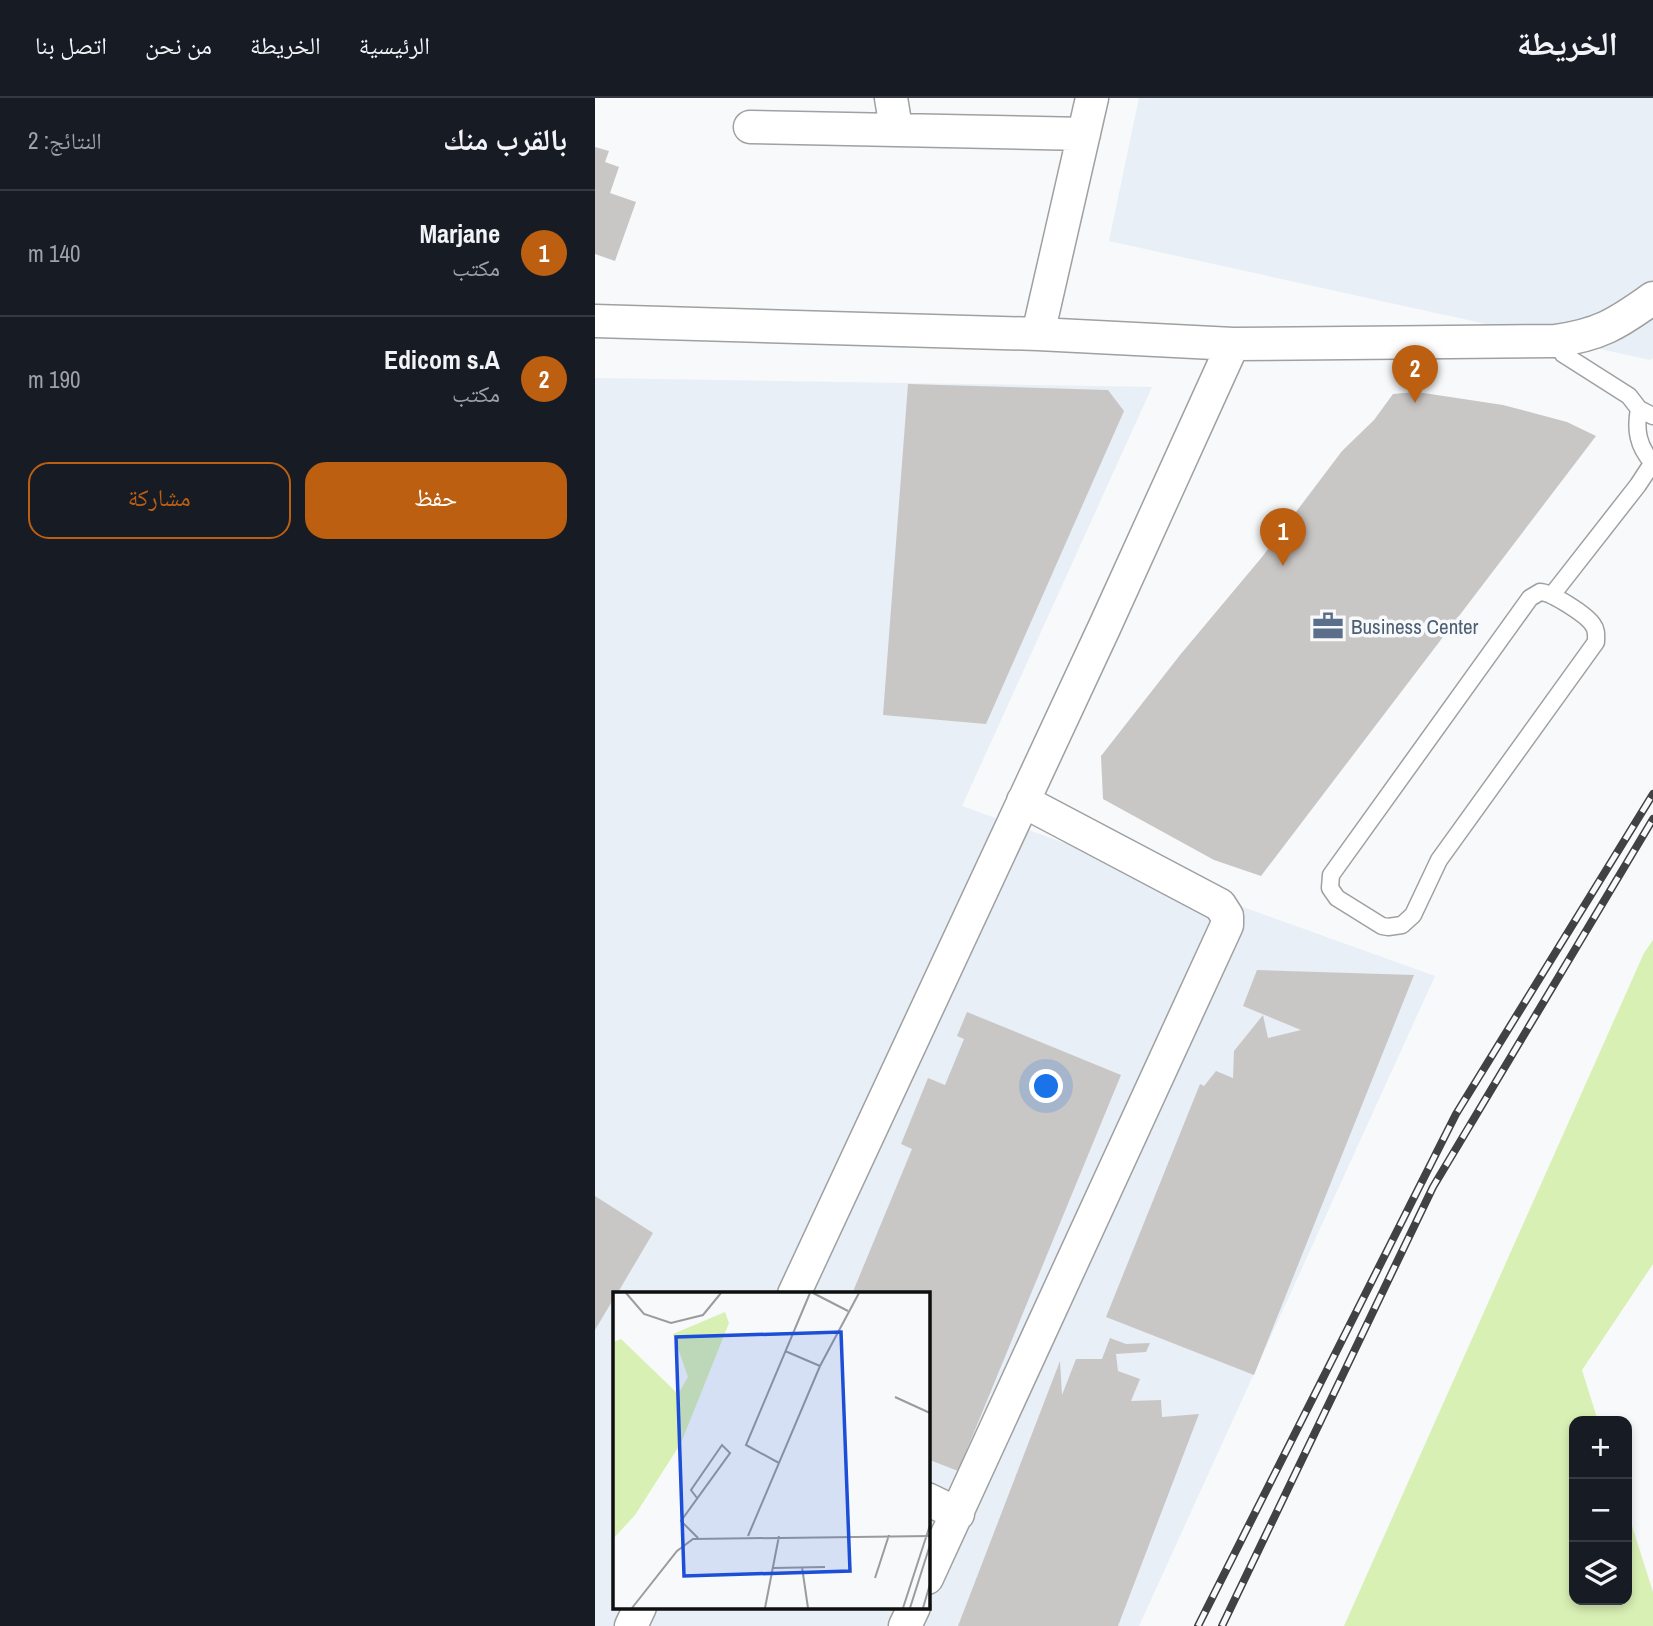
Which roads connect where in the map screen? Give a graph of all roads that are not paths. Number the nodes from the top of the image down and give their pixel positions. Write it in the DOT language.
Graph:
graph roads {
  1 [pos="1093,98"];
  2 [pos="893,113"];
  3 [pos="750,127"];
  4 [pos="1084,134"];
  5 [pos="1653,298"];
  6 [pos="595,321"];
  7 [pos="1038,334"];
  8 [pos="1555,341"];
  9 [pos="1233,344"];
  10 [pos="1646,412"];
  11 [pos="1653,462"];
  12 [pos="1552,595"];
  13 [pos="1023,802"];
  14 [pos="795,1292"];
  15 [pos="929,1500"];
  16 [pos="958,1514"];
  17 [pos="929,1574"];
  18 [pos="640,1608"];
  19 [pos="914,1608"];
  20 [pos="631,1626"];
  21 [pos="905,1626"];
  1 -- 4 [label="street"];
  2 -- 3 [label="street"];
  2 -- 4 [label="street"];
  4 -- 7 [label="street"];
  5 -- 8 [label="street"];
  6 -- 7 [label="street"];
  7 -- 9 [label="street"];
  8 -- 9 [label="street"];
  8 -- 10 [label="lane"];
  9 -- 13 [label="street"];
  10 -- 11 [label="lane"];
  11 -- 12 [label="lane"];
  12 -- 12 [label="lane"];
  13 -- 14 [label="street"];
  13 -- 16 [label="street"];
  15 -- 16 [label="street"];
  16 -- 17 [label="street"];
  18 -- 20 [label="street"];
  19 -- 21 [label="street"];
}
